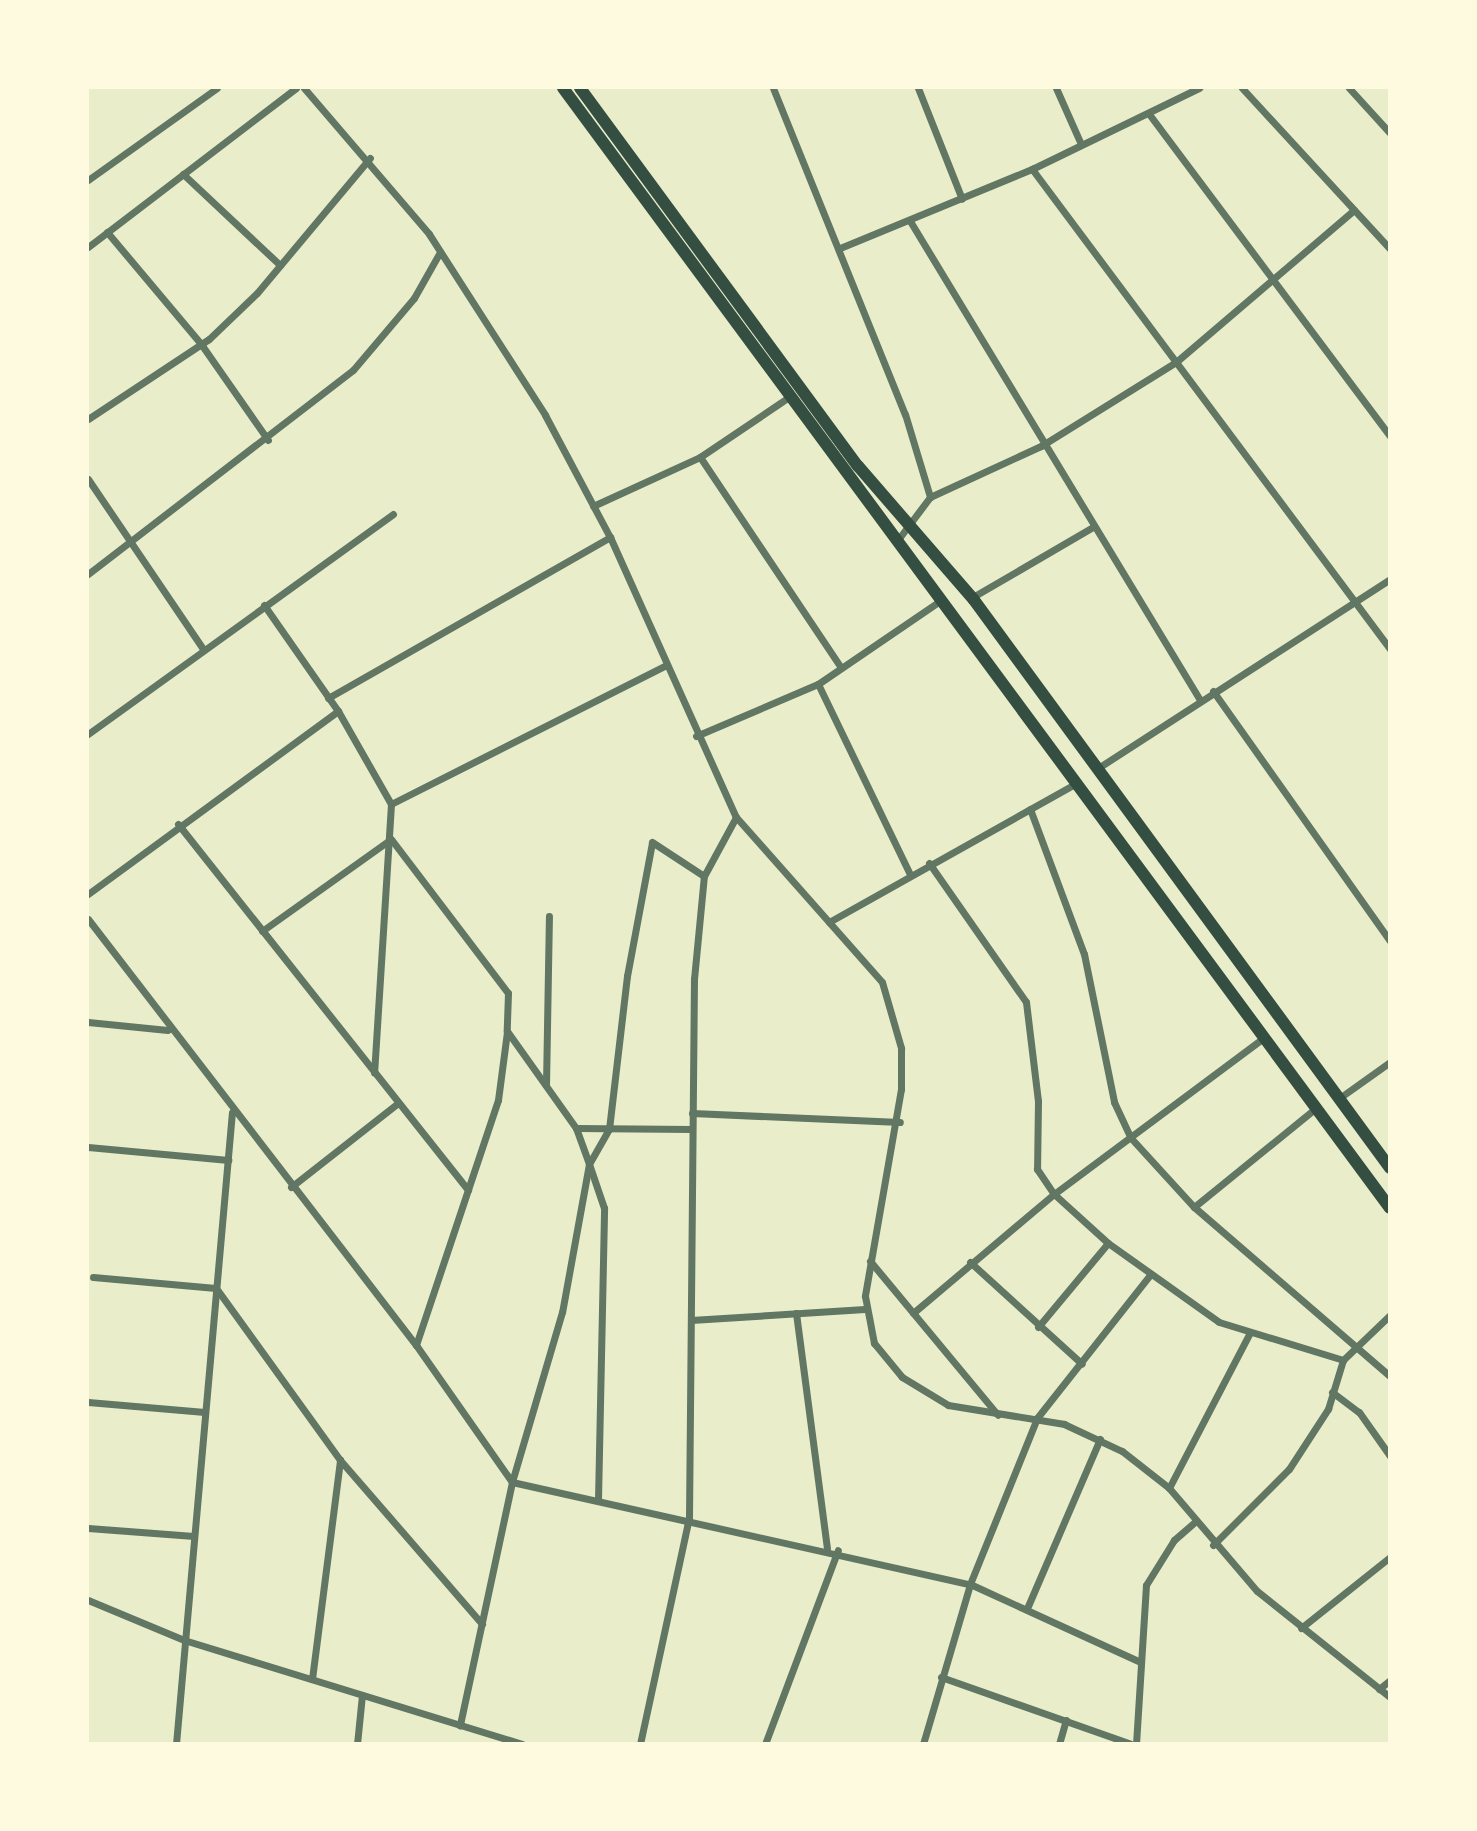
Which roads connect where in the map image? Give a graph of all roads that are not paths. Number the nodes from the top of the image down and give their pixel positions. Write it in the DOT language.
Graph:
graph roads {
  1 [pos="217,88"];
  2 [pos="296,88"];
  3 [pos="304,88"];
  4 [pos="563,88"];
  5 [pos="580,88"];
  6 [pos="773,88"];
  7 [pos="918,88"];
  8 [pos="1056,88"];
  9 [pos="1199,88"];
  10 [pos="1242,88"];
  11 [pos="1349,88"];
  12 [pos="1149,114"];
  13 [pos="1390,133"];
  14 [pos="1080,142"];
  15 [pos="370,158"];
  16 [pos="1032,169"];
  17 [pos="183,174"];
  18 [pos="88,180"];
  19 [pos="962,199"];
  20 [pos="1354,210"];
  21 [pos="910,221"];
  22 [pos="107,232"];
  23 [pos="88,247"];
  24 [pos="840,248"];
  25 [pos="1390,249"];
  26 [pos="440,252"];
  27 [pos="280,265"];
  28 [pos="1272,279"];
  29 [pos="201,344"];
  30 [pos="1176,362"];
  31 [pos="789,397"];
  32 [pos="88,419"];
  33 [pos="1390,436"];
  34 [pos="268,440"];
  35 [pos="1041,446"];
  36 [pos="700,457"];
  37 [pos="88,479"];
  38 [pos="930,497"];
  39 [pos="593,506"];
  40 [pos="393,513"];
  41 [pos="911,527"];
  42 [pos="1093,527"];
  43 [pos="610,537"];
  44 [pos="896,541"];
  45 [pos="131,542"];
  46 [pos="88,574"];
  47 [pos="1390,579"];
  48 [pos="971,598"];
  49 [pos="941,600"];
  50 [pos="1357,600"];
  51 [pos="264,605"];
  52 [pos="202,649"];
  53 [pos="1390,649"];
  54 [pos="664,666"];
  55 [pos="840,666"];
  56 [pos="818,684"];
  57 [pos="1213,691"];
  58 [pos="328,698"];
  59 [pos="1200,700"];
  60 [pos="338,712"];
  61 [pos="88,734"];
  62 [pos="696,736"];
  63 [pos="1098,768"];
  64 [pos="1075,784"];
  65 [pos="391,804"];
  66 [pos="1030,808"];
  67 [pos="736,817"];
  68 [pos="178,824"];
  69 [pos="391,839"];
  70 [pos="929,863"];
  71 [pos="910,874"];
  72 [pos="704,876"];
  73 [pos="88,894"];
  74 [pos="549,916"];
  75 [pos="88,919"];
  76 [pos="829,922"];
  77 [pos="262,931"];
  78 [pos="1390,941"];
  79 [pos="88,1022"];
  80 [pos="167,1030"];
  81 [pos="507,1031"];
  82 [pos="1268,1035"];
  83 [pos="1390,1062"];
  84 [pos="374,1072"];
  85 [pos="546,1086"];
  86 [pos="1337,1099"];
  87 [pos="398,1103"];
  88 [pos="1317,1106"];
  89 [pos="232,1112"];
  90 [pos="692,1113"];
  91 [pos="900,1122"];
  92 [pos="576,1128"];
  93 [pos="609,1129"];
  94 [pos="692,1129"];
  95 [pos="1130,1138"];
  96 [pos="88,1147"];
  97 [pos="228,1160"];
  98 [pos="589,1164"];
  99 [pos="1390,1168"];
  100 [pos="291,1186"];
  101 [pos="468,1190"];
  102 [pos="1054,1194"];
  103 [pos="1194,1207"];
  104 [pos="1390,1208"];
  105 [pos="1108,1243"];
  106 [pos="870,1261"];
  107 [pos="970,1262"];
  108 [pos="1150,1275"];
  109 [pos="93,1277"];
  110 [pos="216,1288"];
  111 [pos="865,1309"];
  112 [pos="796,1313"];
  113 [pos="913,1313"];
  114 [pos="1390,1315"];
  115 [pos="691,1320"];
  116 [pos="1038,1327"];
  117 [pos="1249,1334"];
  118 [pos="416,1345"];
  119 [pos="1355,1348"];
  120 [pos="1343,1360"];
  121 [pos="1082,1364"];
  122 [pos="1390,1376"];
  123 [pos="1332,1392"];
  124 [pos="88,1402"];
  125 [pos="205,1412"];
  126 [pos="998,1415"];
  127 [pos="1037,1418"];
  128 [pos="1100,1439"];
  129 [pos="1390,1456"];
  130 [pos="340,1460"];
  131 [pos="512,1482"];
  132 [pos="1169,1488"];
  133 [pos="598,1500"];
  134 [pos="689,1518"];
  135 [pos="1195,1522"];
  136 [pos="88,1528"];
  137 [pos="194,1536"];
  138 [pos="1213,1545"];
  139 [pos="827,1548"];
  140 [pos="838,1550"];
  141 [pos="1390,1558"];
  142 [pos="970,1584"];
  143 [pos="88,1600"];
  144 [pos="1028,1606"];
  145 [pos="482,1624"];
  146 [pos="1301,1628"];
  147 [pos="184,1640"];
  148 [pos="1138,1661"];
  149 [pos="941,1677"];
  150 [pos="312,1679"];
  151 [pos="1390,1680"];
  152 [pos="1379,1689"];
  153 [pos="362,1695"];
  154 [pos="1390,1697"];
  155 [pos="1066,1720"];
  156 [pos="460,1725"];
  157 [pos="176,1744"];
  158 [pos="357,1744"];
  159 [pos="522,1744"];
  160 [pos="640,1744"];
  161 [pos="765,1744"];
  162 [pos="923,1744"];
  163 [pos="1059,1744"];
  164 [pos="1133,1744"];
  1 -- 18 [label="street"];
  2 -- 17 [label="street"];
  3 -- 15 [label="street"];
  4 -- 31 [label="highway"];
  5 -- 41 [label="highway"];
  6 -- 24 [label="street"];
  7 -- 19 [label="street"];
  8 -- 14 [label="street"];
  9 -- 12 [label="street"];
  10 -- 20 [label="street"];
  11 -- 13 [label="street"];
  12 -- 14 [label="street"];
  12 -- 28 [label="street"];
  14 -- 16 [label="street"];
  15 -- 26 [label="street"];
  15 -- 27 [label="street"];
  16 -- 19 [label="street"];
  16 -- 30 [label="street"];
  17 -- 22 [label="street"];
  17 -- 27 [label="street"];
  19 -- 21 [label="street"];
  20 -- 25 [label="street"];
  20 -- 28 [label="street"];
  21 -- 24 [label="street"];
  21 -- 35 [label="street"];
  22 -- 23 [label="street"];
  22 -- 29 [label="street"];
  24 -- 38 [label="street"];
  26 -- 34 [label="street"];
  26 -- 39 [label="street"];
  27 -- 29 [label="street"];
  28 -- 30 [label="street"];
  28 -- 33 [label="street"];
  29 -- 32 [label="street"];
  29 -- 34 [label="street"];
  30 -- 35 [label="street"];
  30 -- 50 [label="street"];
  31 -- 36 [label="street"];
  31 -- 44 [label="highway"];
  34 -- 45 [label="street"];
  35 -- 38 [label="street"];
  35 -- 42 [label="street"];
  36 -- 39 [label="street"];
  36 -- 55 [label="street"];
  37 -- 45 [label="street"];
  38 -- 41 [label="street"];
  39 -- 43 [label="street"];
  40 -- 51 [label="street"];
  41 -- 44 [label="street"];
  41 -- 48 [label="highway"];
  42 -- 48 [label="street"];
  42 -- 59 [label="street"];
  43 -- 54 [label="street"];
  43 -- 58 [label="street"];
  44 -- 49 [label="highway"];
  45 -- 46 [label="street"];
  45 -- 52 [label="street"];
  47 -- 50 [label="street"];
  48 -- 63 [label="highway"];
  49 -- 55 [label="street"];
  49 -- 64 [label="highway"];
  50 -- 53 [label="street"];
  50 -- 57 [label="street"];
  51 -- 52 [label="street"];
  51 -- 58 [label="street"];
  52 -- 61 [label="street"];
  54 -- 62 [label="street"];
  54 -- 65 [label="street"];
  55 -- 56 [label="street"];
  56 -- 62 [label="street"];
  56 -- 71 [label="street"];
  57 -- 59 [label="street"];
  57 -- 78 [label="street"];
  58 -- 60 [label="street"];
  59 -- 63 [label="street"];
  60 -- 65 [label="street"];
  60 -- 68 [label="street"];
  62 -- 67 [label="street"];
  63 -- 86 [label="highway"];
  64 -- 66 [label="street"];
  64 -- 82 [label="highway"];
  65 -- 69 [label="street"];
  66 -- 70 [label="street"];
  66 -- 95 [label="street"];
  67 -- 72 [label="street"];
  67 -- 76 [label="street"];
  68 -- 73 [label="street"];
  68 -- 77 [label="street"];
  69 -- 77 [label="street"];
  69 -- 81 [label="street"];
  69 -- 84 [label="street"];
  70 -- 71 [label="street"];
  70 -- 102 [label="street"];
  71 -- 76 [label="street"];
  72 -- 90 [label="street"];
  72 -- 93 [label="street"];
  74 -- 85 [label="street"];
  75 -- 80 [label="street"];
  76 -- 91 [label="street"];
  77 -- 84 [label="street"];
  79 -- 80 [label="street"];
  80 -- 89 [label="street"];
  81 -- 85 [label="street"];
  81 -- 101 [label="street"];
  82 -- 88 [label="highway"];
  82 -- 95 [label="street"];
  83 -- 86 [label="street"];
  84 -- 87 [label="street"];
  85 -- 92 [label="street"];
  86 -- 99 [label="highway"];
  87 -- 100 [label="street"];
  87 -- 101 [label="street"];
  88 -- 103 [label="street"];
  88 -- 104 [label="highway"];
  89 -- 97 [label="street"];
  89 -- 100 [label="street"];
  90 -- 91 [label="street"];
  90 -- 94 [label="street"];
  91 -- 106 [label="street"];
  92 -- 93 [label="street"];
  92 -- 98 [label="street"];
  93 -- 94 [label="street"];
  93 -- 98 [label="street"];
  94 -- 115 [label="street"];
  95 -- 102 [label="street"];
  95 -- 103 [label="street"];
  96 -- 97 [label="street"];
  97 -- 110 [label="street"];
  98 -- 131 [label="street"];
  98 -- 133 [label="street"];
  100 -- 118 [label="street"];
  101 -- 118 [label="street"];
  102 -- 105 [label="street"];
  102 -- 107 [label="street"];
  103 -- 119 [label="street"];
  105 -- 108 [label="street"];
  105 -- 116 [label="street"];
  106 -- 111 [label="street"];
  106 -- 113 [label="street"];
  107 -- 113 [label="street"];
  107 -- 116 [label="street"];
  108 -- 117 [label="street"];
  108 -- 121 [label="street"];
  109 -- 110 [label="street"];
  110 -- 125 [label="street"];
  110 -- 130 [label="street"];
  111 -- 112 [label="street"];
  111 -- 126 [label="street"];
  112 -- 115 [label="street"];
  112 -- 139 [label="street"];
  113 -- 126 [label="street"];
  114 -- 119 [label="street"];
  115 -- 134 [label="street"];
  116 -- 121 [label="street"];
  117 -- 120 [label="street"];
  117 -- 132 [label="street"];
  118 -- 131 [label="street"];
  119 -- 120 [label="street"];
  119 -- 122 [label="street"];
  120 -- 123 [label="street"];
  121 -- 127 [label="street"];
  123 -- 129 [label="street"];
  123 -- 138 [label="street"];
  124 -- 125 [label="street"];
  125 -- 137 [label="street"];
  126 -- 127 [label="street"];
  127 -- 128 [label="street"];
  127 -- 142 [label="street"];
  128 -- 132 [label="street"];
  128 -- 144 [label="street"];
  130 -- 145 [label="street"];
  130 -- 150 [label="street"];
  131 -- 133 [label="street"];
  131 -- 145 [label="street"];
  132 -- 135 [label="street"];
  133 -- 134 [label="street"];
  134 -- 139 [label="street"];
  134 -- 160 [label="street"];
  135 -- 138 [label="street"];
  135 -- 148 [label="street"];
  136 -- 137 [label="street"];
  137 -- 147 [label="street"];
  138 -- 146 [label="street"];
  139 -- 140 [label="street"];
  140 -- 142 [label="street"];
  140 -- 161 [label="street"];
  141 -- 146 [label="street"];
  142 -- 144 [label="street"];
  142 -- 149 [label="street"];
  143 -- 147 [label="street"];
  144 -- 148 [label="street"];
  145 -- 156 [label="street"];
  146 -- 152 [label="street"];
  147 -- 150 [label="street"];
  147 -- 157 [label="street"];
  148 -- 164 [label="street"];
  149 -- 155 [label="street"];
  149 -- 162 [label="street"];
  150 -- 153 [label="street"];
  151 -- 152 [label="street"];
  152 -- 154 [label="street"];
  153 -- 156 [label="street"];
  153 -- 158 [label="street"];
  155 -- 163 [label="street"];
  155 -- 164 [label="street"];
  156 -- 159 [label="street"];
}
